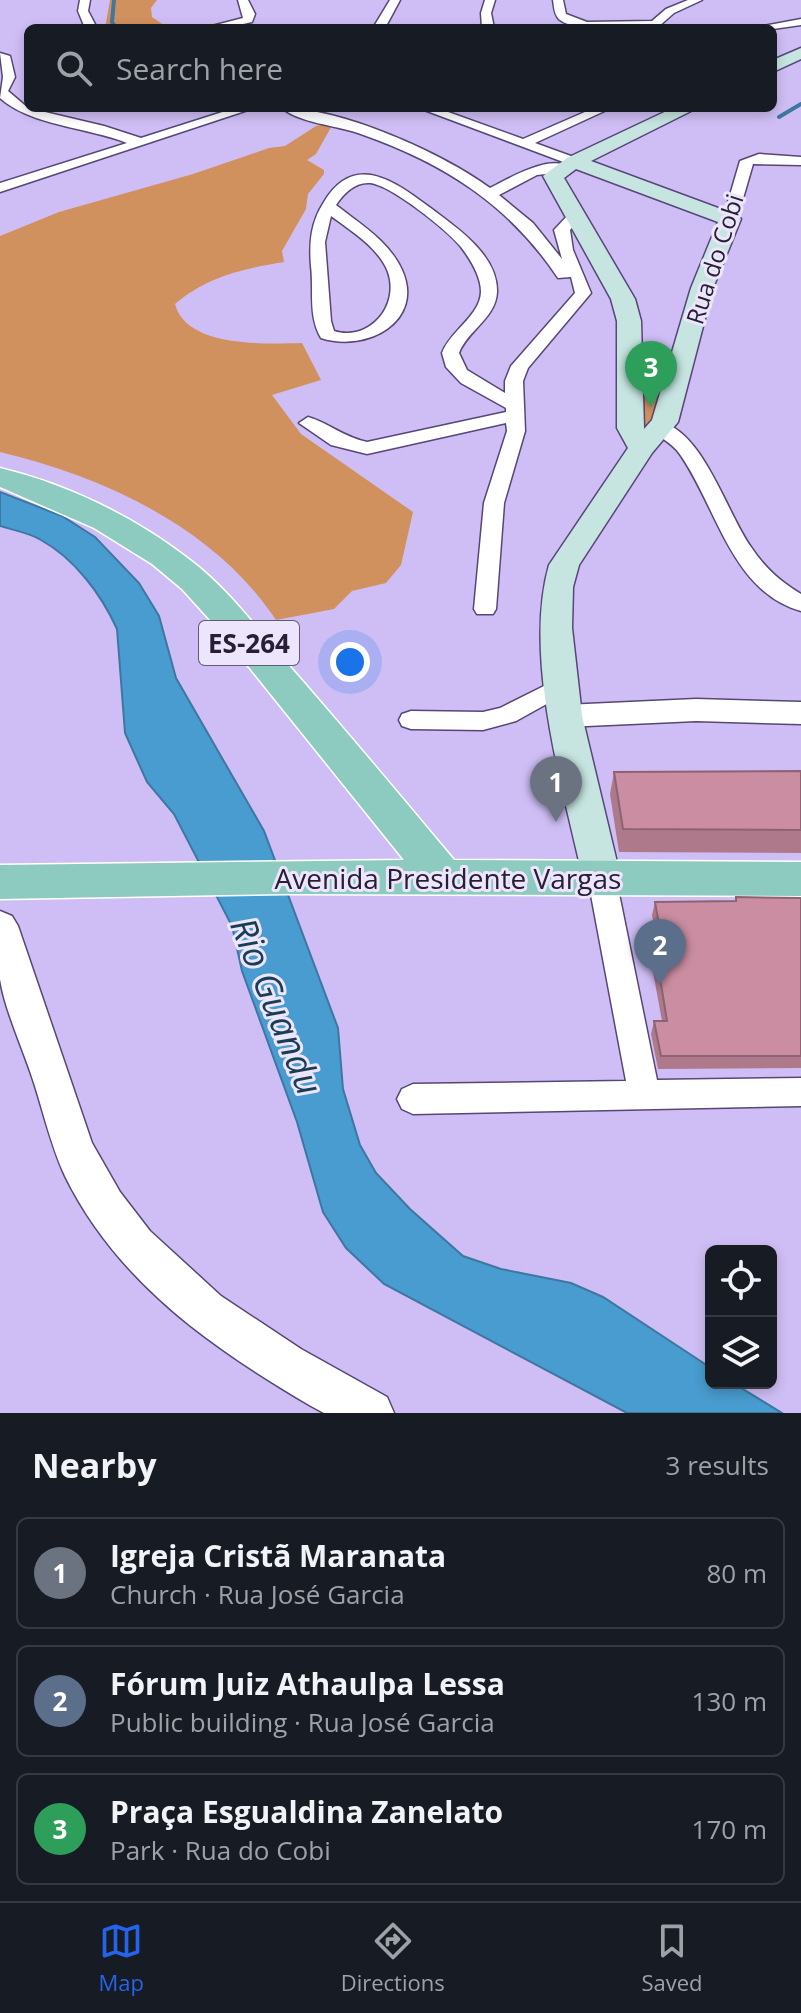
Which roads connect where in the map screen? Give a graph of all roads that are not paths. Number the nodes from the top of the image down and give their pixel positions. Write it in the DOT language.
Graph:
graph roads {
  1 [pos="85,0"];
  2 [pos="243,0"];
  3 [pos="395,0"];
  4 [pos="490,0"];
  5 [pos="558,0"];
  6 [pos="697,0"];
  7 [pos="801,22"];
  8 [pos="89,24"];
  9 [pos="229,24"];
  10 [pos="381,24"];
  11 [pos="487,24"];
  12 [pos="585,24"];
  13 [pos="654,24"];
  14 [pos="777,25"];
  15 [pos="801,53"];
  16 [pos="4,56"];
  17 [pos="777,65"];
  18 [pos="24,106"];
  19 [pos="36,112"];
  20 [pos="236,112"];
  21 [pos="302,112"];
  22 [pos="436,112"];
  23 [pos="591,112"];
  24 [pos="680,112"];
  25 [pos="141,143"];
  26 [pos="523,144"];
  27 [pos="801,161"];
  28 [pos="569,165"];
  29 [pos="0,188"];
  30 [pos="488,195"];
  31 [pos="329,207"];
  32 [pos="574,217"];
  33 [pos="730,219"];
  34 [pos="571,304"];
  35 [pos="627,357"];
  36 [pos="681,364"];
  37 [pos="517,410"];
  38 [pos="308,423"];
  39 [pos="651,438"];
  40 [pos="0,477"];
  41 [pos="801,604"];
  42 [pos="485,609"];
  43 [pos="564,700"];
  44 [pos="801,713"];
  45 [pos="411,720"];
  46 [pos="443,878"];
  47 [pos="602,879"];
  48 [pos="801,879"];
  49 [pos="0,882"];
  50 [pos="0,926"];
  51 [pos="801,1092"];
  52 [pos="644,1093"];
  53 [pos="413,1099"];
  54 [pos="371,1413"];
  1 -- 8 [label="street"];
  2 -- 9 [label="street"];
  3 -- 10 [label="street"];
  4 -- 11 [label="street"];
  5 -- 12 [label="street"];
  6 -- 13 [label="street"];
  7 -- 14 [label="street"];
  15 -- 17 [label="main road"];
  16 -- 18 [label="street"];
  19 -- 25 [label="street"];
  20 -- 25 [label="street"];
  21 -- 30 [label="street"];
  22 -- 26 [label="street"];
  23 -- 26 [label="street"];
  24 -- 28 [label="main road"];
  25 -- 29 [label="street"];
  26 -- 28 [label="street"];
  27 -- 33 [label="street, Rua do Cobi"];
  28 -- 30 [label="street"];
  28 -- 32 [label="main road"];
  28 -- 33 [label="main road"];
  30 -- 34 [label="street"];
  31 -- 31 [label="street"];
  31 -- 37 [label="street"];
  32 -- 34 [label="street"];
  32 -- 35 [label="main road"];
  33 -- 36 [label="main road, Rua do Cobi"];
  34 -- 37 [label="street"];
  35 -- 36 [label="street"];
  35 -- 39 [label="main road"];
  36 -- 39 [label="main road, Rua do Cobi"];
  37 -- 38 [label="street"];
  37 -- 42 [label="street"];
  39 -- 41 [label="street"];
  39 -- 43 [label="main road, Rua do Cobi"];
  40 -- 46 [label="main road, ES-264"];
  43 -- 44 [label="street"];
  43 -- 45 [label="street"];
  43 -- 47 [label="main road, Rua do Cobi"];
  46 -- 47 [label="main road, Avenida Presidente Vargas"];
  46 -- 49 [label="main road, Avenida Presidente Vargas"];
  47 -- 48 [label="main road, Avenida Presidente Vargas"];
  47 -- 52 [label="street"];
  50 -- 54 [label="street"];
  51 -- 52 [label="street"];
  52 -- 53 [label="street"];
}
